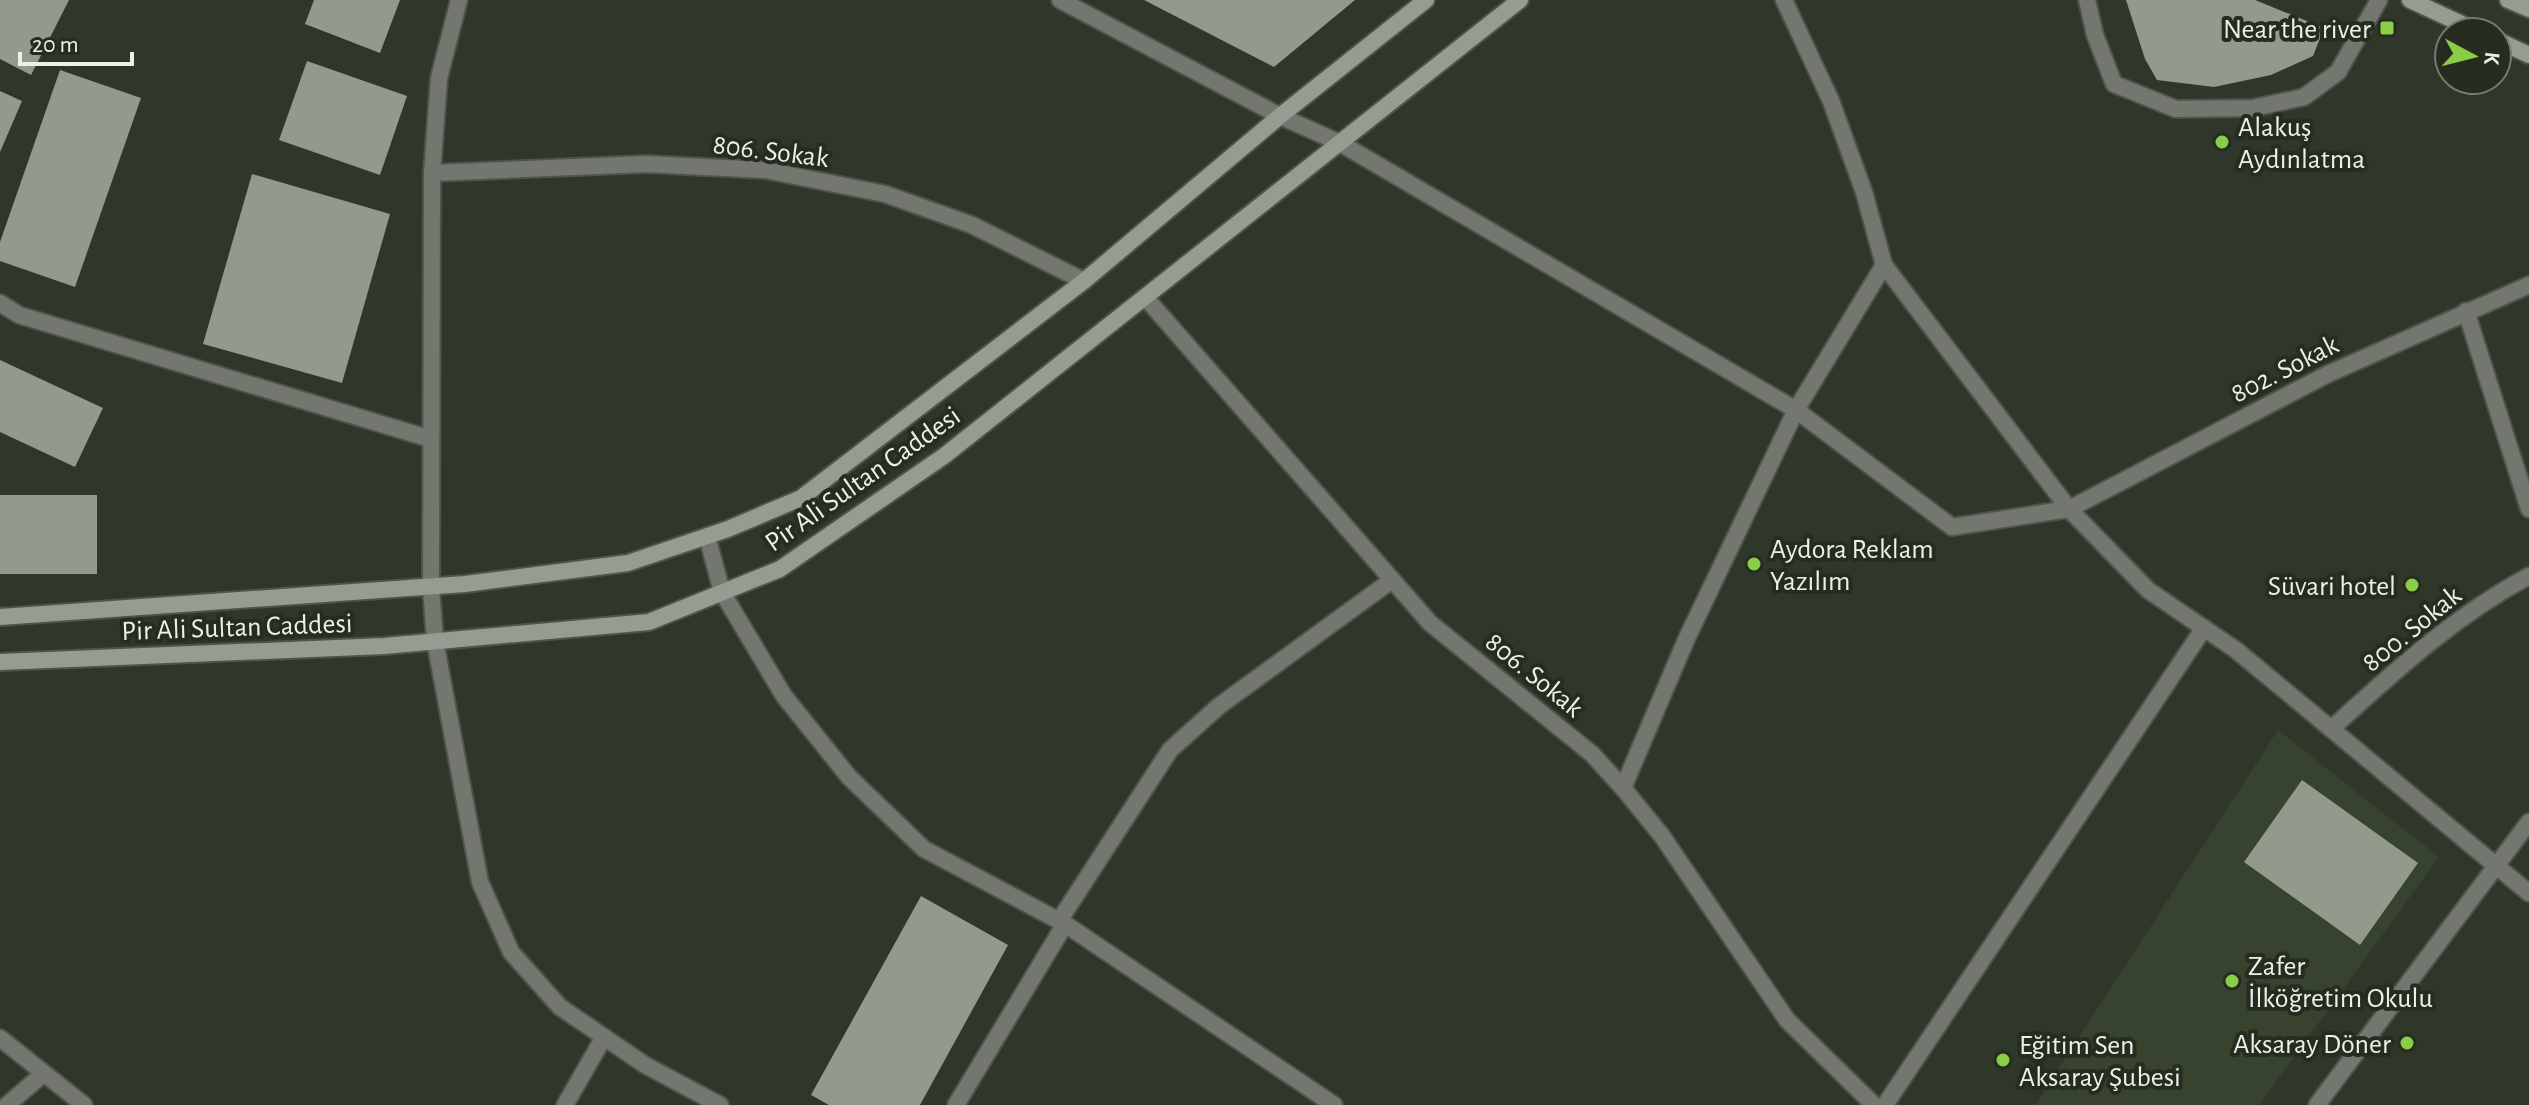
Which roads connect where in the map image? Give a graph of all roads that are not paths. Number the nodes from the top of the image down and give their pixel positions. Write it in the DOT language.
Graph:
graph roads {
  1 [pos="459,0"];
  2 [pos="1060,0"];
  3 [pos="1426,0"];
  4 [pos="1520,0"];
  5 [pos="1784,0"];
  6 [pos="2087,0"];
  7 [pos="2379,0"];
  8 [pos="2410,0"];
  9 [pos="2508,0"];
  10 [pos="2529,9"];
  11 [pos="2444,16"];
  12 [pos="1280,116"];
  13 [pos="1340,143"];
  14 [pos="432,173"];
  15 [pos="1884,265"];
  16 [pos="1084,281"];
  17 [pos="2529,285"];
  18 [pos="1145,297"];
  19 [pos="0,303"];
  20 [pos="2466,311"];
  21 [pos="1796,410"];
  22 [pos="431,439"];
  23 [pos="2069,509"];
  24 [pos="2529,509"];
  25 [pos="707,536"];
  26 [pos="2529,576"];
  27 [pos="1392,580"];
  28 [pos="431,587"];
  29 [pos="722,592"];
  30 [pos="0,617"];
  31 [pos="2204,628"];
  32 [pos="435,641"];
  33 [pos="0,662"];
  34 [pos="2331,729"];
  35 [pos="1623,788"];
  36 [pos="2529,822"];
  37 [pos="2498,866"];
  38 [pos="2529,893"];
  39 [pos="1062,923"];
  40 [pos="604,1037"];
  41 [pos="0,1038"];
  42 [pos="43,1074"];
  43 [pos="7,1105"];
  44 [pos="84,1105"];
  45 [pos="565,1105"];
  46 [pos="720,1105"];
  47 [pos="956,1105"];
  48 [pos="1334,1105"];
  49 [pos="1874,1105"];
  50 [pos="1885,1105"];
  51 [pos="2317,1105"];
  1 -- 14 [label="street"];
  2 -- 12 [label="street, 802. Sokak"];
  3 -- 12 [label="main road"];
  4 -- 13 [label="main road, Pir Ali Sultan Caddesi"];
  5 -- 15 [label="street"];
  6 -- 7 [label="street"];
  8 -- 11 [label="main road"];
  9 -- 10 [label="main road"];
  12 -- 13 [label="street, 802. Sokak"];
  12 -- 16 [label="main road"];
  13 -- 18 [label="main road, Pir Ali Sultan Caddesi"];
  13 -- 21 [label="street, 802. Sokak"];
  14 -- 16 [label="street, 806. Sokak"];
  14 -- 22 [label="street"];
  15 -- 21 [label="street"];
  15 -- 23 [label="street"];
  16 -- 25 [label="main road"];
  17 -- 20 [label="street, 802. Sokak"];
  18 -- 27 [label="street, 806. Sokak"];
  18 -- 29 [label="main road, Pir Ali Sultan Caddesi"];
  19 -- 22 [label="street"];
  20 -- 23 [label="street, 802. Sokak"];
  20 -- 24 [label="street"];
  21 -- 23 [label="street, 802. Sokak"];
  21 -- 35 [label="street"];
  22 -- 28 [label="street"];
  23 -- 31 [label="street"];
  25 -- 28 [label="main road"];
  25 -- 29 [label="street"];
  26 -- 34 [label="street, 800. Sokak"];
  27 -- 35 [label="street, 806. Sokak"];
  27 -- 39 [label="street"];
  28 -- 30 [label="main road"];
  28 -- 32 [label="street"];
  29 -- 32 [label="main road, Pir Ali Sultan Caddesi"];
  29 -- 39 [label="street"];
  31 -- 34 [label="street"];
  31 -- 50 [label="street"];
  32 -- 33 [label="main road, Pir Ali Sultan Caddesi"];
  32 -- 40 [label="street"];
  34 -- 37 [label="street"];
  35 -- 49 [label="street, 806. Sokak"];
  36 -- 37 [label="street"];
  37 -- 38 [label="street"];
  37 -- 51 [label="street"];
  39 -- 47 [label="street"];
  39 -- 48 [label="street"];
  40 -- 45 [label="street"];
  40 -- 46 [label="street"];
  41 -- 42 [label="street"];
  42 -- 43 [label="street"];
  42 -- 44 [label="street"];
}
